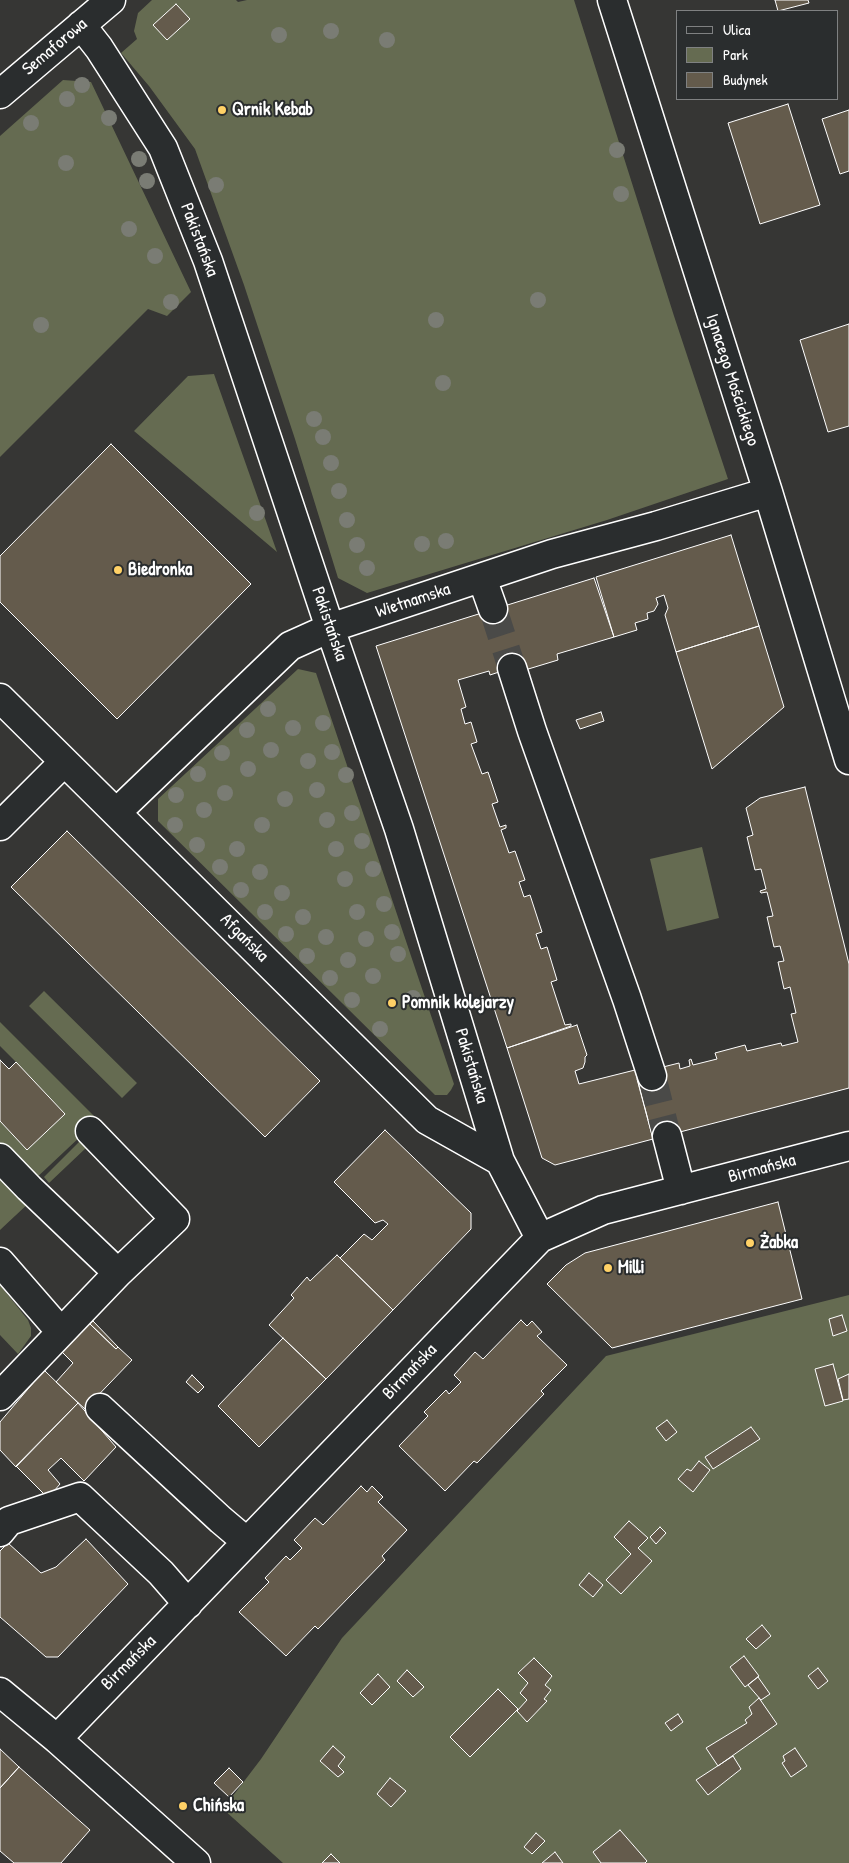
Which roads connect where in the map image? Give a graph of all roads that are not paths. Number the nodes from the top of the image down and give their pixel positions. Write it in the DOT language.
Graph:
graph roads {
  1 [pos="111,0"];
  2 [pos="612,0"];
  3 [pos="82,26"];
  4 [pos="0,94"];
  5 [pos="768,492"];
  6 [pos="482,578"];
  7 [pos="493,609"];
  8 [pos="330,628"];
  9 [pos="512,668"];
  10 [pos="0,698"];
  11 [pos="849,760"];
  12 [pos="64,762"];
  13 [pos="117,812"];
  14 [pos="0,826"];
  15 [pos="652,1076"];
  16 [pos="90,1131"];
  17 [pos="667,1136"];
  18 [pos="849,1146"];
  19 [pos="0,1158"];
  20 [pos="500,1161"];
  21 [pos="681,1190"];
  22 [pos="540,1238"];
  23 [pos="0,1262"];
  24 [pos="118,1273"];
  25 [pos="61,1332"];
  26 [pos="0,1396"];
  27 [pos="100,1408"];
  28 [pos="0,1532"];
  29 [pos="247,1542"];
  30 [pos="188,1604"];
  31 [pos="0,1692"];
  32 [pos="57,1739"];
  33 [pos="196,1863"];
  1 -- 3 [label="street, Semaforowa"];
  2 -- 5 [label="street, Ignacego Mościckiego"];
  3 -- 4 [label="street, Semaforowa"];
  3 -- 8 [label="street, Pakistańska"];
  5 -- 6 [label="street, Wietnamska"];
  5 -- 11 [label="street, Ignacego Mościckiego"];
  6 -- 7 [label="street"];
  6 -- 8 [label="street, Wietnamska"];
  8 -- 13 [label="street, Wietnamska"];
  8 -- 20 [label="street, Pakistańska"];
  9 -- 15 [label="street"];
  10 -- 12 [label="street, Afgańska"];
  12 -- 13 [label="street, Afgańska"];
  12 -- 14 [label="street"];
  13 -- 20 [label="street, Afgańska"];
  16 -- 24 [label="street"];
  17 -- 21 [label="street"];
  18 -- 21 [label="street, Birmańska"];
  19 -- 24 [label="street"];
  20 -- 22 [label="street, Pakistańska"];
  21 -- 22 [label="street, Birmańska"];
  22 -- 29 [label="street, Birmańska"];
  23 -- 25 [label="street"];
  24 -- 25 [label="street"];
  25 -- 26 [label="street"];
  27 -- 29 [label="street"];
  28 -- 30 [label="street"];
  29 -- 30 [label="street, Birmańska"];
  30 -- 32 [label="street, Birmańska"];
  31 -- 32 [label="street"];
  32 -- 33 [label="street"];
}
